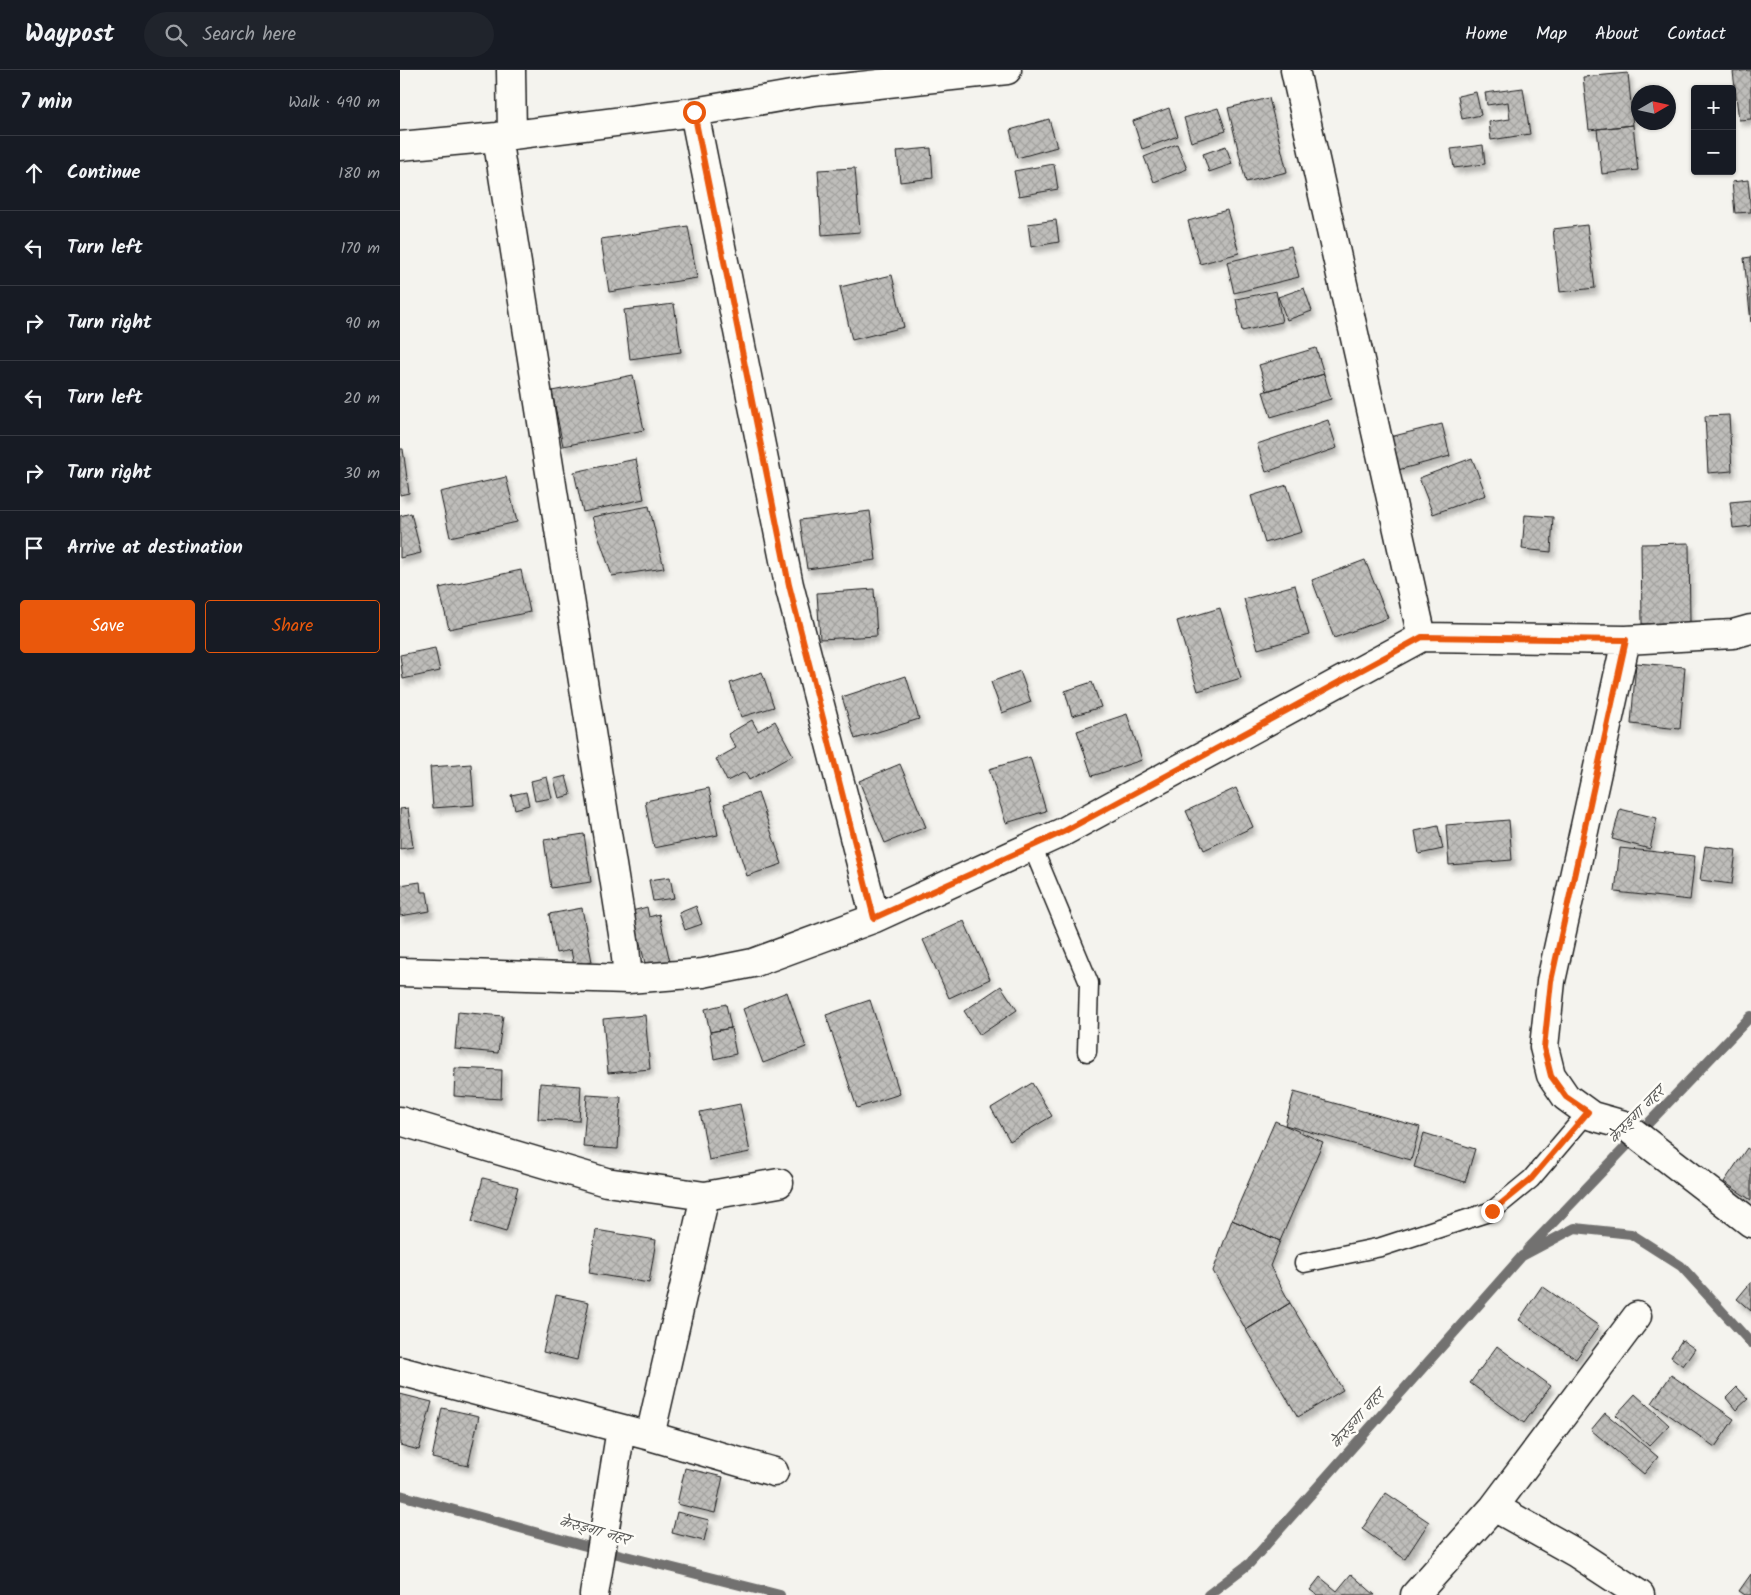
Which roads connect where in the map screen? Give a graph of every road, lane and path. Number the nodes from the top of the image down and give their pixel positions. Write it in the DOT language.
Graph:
graph roads {
  1 [pos="511,70"];
  2 [pos="1007,70"];
  3 [pos="1295,70"];
  4 [pos="952,73"];
  5 [pos="813,80"];
  6 [pos="694,112"];
  7 [pos="504,136"];
  8 [pos="400,146"];
  9 [pos="1751,629"];
  10 [pos="1422,637"];
  11 [pos="1626,640"];
  12 [pos="1032,846"];
  13 [pos="874,918"];
  14 [pos="400,972"];
  15 [pos="628,978"];
  16 [pos="1087,1052"];
  17 [pos="1588,1112"];
  18 [pos="400,1121"];
  19 [pos="779,1183"];
  20 [pos="705,1196"];
  21 [pos="1751,1223"];
  22 [pos="1304,1264"];
  23 [pos="1637,1316"];
  24 [pos="400,1372"];
  25 [pos="621,1429"];
  26 [pos="650,1436"];
  27 [pos="774,1472"];
  28 [pos="1494,1506"];
  29 [pos="594,1595"];
  30 [pos="1415,1595"];
  31 [pos="1640,1595"];
  1 -- 7 [label="street"];
  2 -- 4 [label="street"];
  3 -- 10 [label="street"];
  4 -- 5 [label="street"];
  5 -- 6 [label="street"];
  6 -- 7 [label="street"];
  6 -- 13 [label="street"];
  7 -- 8 [label="street"];
  7 -- 15 [label="street"];
  9 -- 11 [label="street"];
  10 -- 11 [label="street"];
  10 -- 12 [label="street"];
  11 -- 17 [label="street"];
  12 -- 13 [label="street"];
  12 -- 16 [label="lane"];
  13 -- 15 [label="street"];
  14 -- 15 [label="street"];
  17 -- 21 [label="street"];
  17 -- 22 [label="lane"];
  18 -- 20 [label="street"];
  19 -- 20 [label="street"];
  20 -- 26 [label="street"];
  23 -- 28 [label="street"];
  24 -- 25 [label="street"];
  25 -- 26 [label="street"];
  25 -- 29 [label="street"];
  26 -- 27 [label="street"];
  28 -- 30 [label="street"];
  28 -- 31 [label="street"];
}
